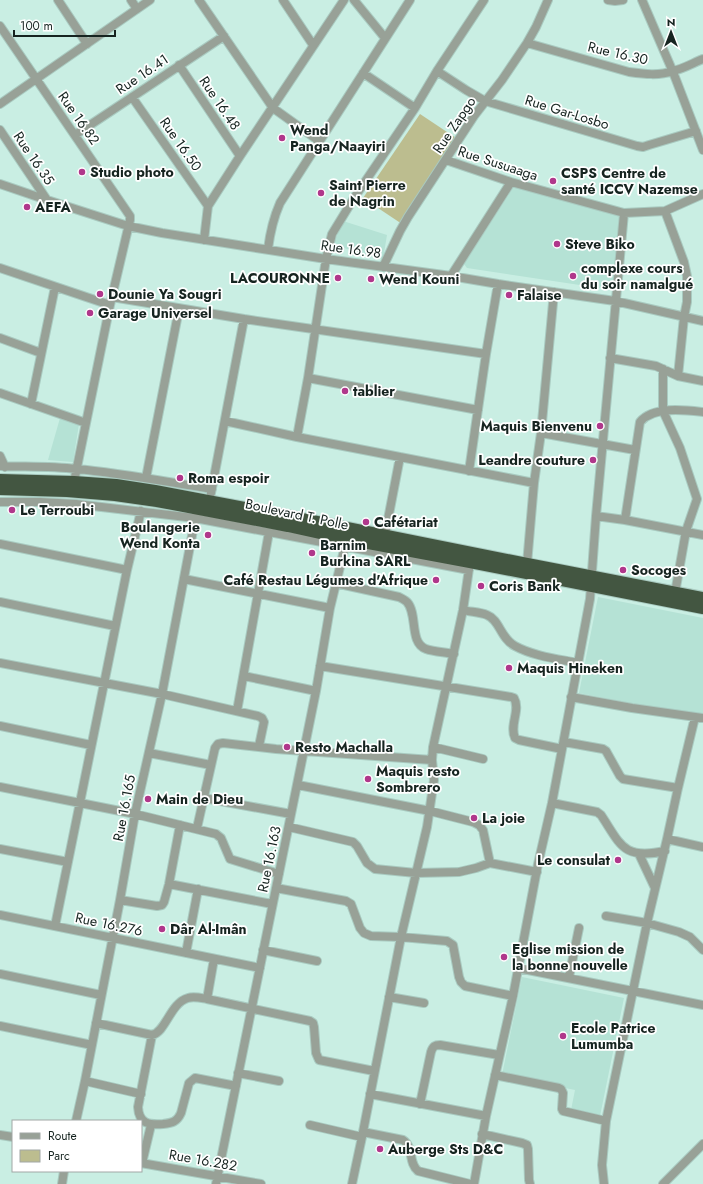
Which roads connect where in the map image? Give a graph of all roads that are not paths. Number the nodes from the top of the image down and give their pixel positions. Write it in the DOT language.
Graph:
graph roads {
  1 [pos="58,0"];
  2 [pos="131,0"];
  3 [pos="150,0"];
  4 [pos="200,0"];
  5 [pos="283,0"];
  6 [pos="344,0"];
  7 [pos="354,0"];
  8 [pos="410,0"];
  9 [pos="484,0"];
  10 [pos="548,0"];
  11 [pos="608,0"];
  12 [pos="623,0"];
  13 [pos="642,0"];
  14 [pos="137,9"];
  15 [pos="1,30"];
  16 [pos="224,36"];
  17 [pos="385,38"];
  18 [pos="527,43"];
  19 [pos="87,44"];
  20 [pos="314,45"];
  21 [pos="703,59"];
  22 [pos="179,65"];
  23 [pos="438,71"];
  24 [pos="673,72"];
  25 [pos="363,73"];
  26 [pos="36,79"];
  27 [pos="132,97"];
  28 [pos="485,101"];
  29 [pos="0,104"];
  30 [pos="273,108"];
  31 [pos="415,108"];
  32 [pos="0,130"];
  33 [pos="696,131"];
  34 [pos="75,135"];
  35 [pos="319,141"];
  36 [pos="703,150"];
  37 [pos="240,156"];
  38 [pos="446,160"];
  39 [pos="511,182"];
  40 [pos="0,184"];
  41 [pos="703,194"];
  42 [pos="47,200"];
  43 [pos="208,206"];
  44 [pos="664,211"];
  45 [pos="624,213"];
  46 [pos="128,226"];
  47 [pos="204,240"];
  48 [pos="268,249"];
  49 [pos="326,259"];
  50 [pos="383,267"];
  51 [pos="0,268"];
  52 [pos="451,276"];
  53 [pos="498,284"];
  54 [pos="55,287"];
  55 [pos="554,292"];
  56 [pos="111,301"];
  57 [pos="616,301"];
  58 [pos="179,309"];
  59 [pos="684,317"];
  60 [pos="244,319"];
  61 [pos="703,321"];
  62 [pos="316,330"];
  63 [pos="0,338"];
  64 [pos="41,353"];
  65 [pos="486,354"];
  66 [pos="610,358"];
  67 [pos="663,369"];
  68 [pos="678,376"];
  69 [pos="308,378"];
  70 [pos="703,381"];
  71 [pos="0,393"];
  72 [pos="31,404"];
  73 [pos="478,410"];
  74 [pos="663,410"];
  75 [pos="703,412"];
  76 [pos="225,421"];
  77 [pos="86,423"];
  78 [pos="541,433"];
  79 [pos="297,437"];
  80 [pos="602,444"];
  81 [pos="635,450"];
  82 [pos="0,456"];
  83 [pos="400,458"];
  84 [pos="3,467"];
  85 [pos="76,469"];
  86 [pos="469,471"];
  87 [pos="146,478"];
  88 [pos="0,480"];
  89 [pos="74,482"];
  90 [pos="534,483"];
  91 [pos="0,489"];
  92 [pos="212,489"];
  93 [pos="700,498"];
  94 [pos="0,504"];
  95 [pos="200,507"];
  96 [pos="141,511"];
  97 [pos="596,516"];
  98 [pos="625,520"];
  99 [pos="686,531"];
  100 [pos="269,532"];
  101 [pos="385,535"];
  102 [pos="703,535"];
  103 [pos="347,538"];
  104 [pos="0,544"];
  105 [pos="527,564"];
  106 [pos="470,566"];
  107 [pos="127,570"];
  108 [pos="184,579"];
  109 [pos="591,582"];
  110 [pos="335,583"];
  111 [pos="675,593"];
  112 [pos="258,594"];
  113 [pos="703,598"];
  114 [pos="0,602"];
  115 [pos="330,608"];
  116 [pos="703,608"];
  117 [pos="463,610"];
  118 [pos="115,626"];
  119 [pos="454,654"];
  120 [pos="0,663"];
  121 [pos="578,663"];
  122 [pos="320,666"];
  123 [pos="244,676"];
  124 [pos="104,683"];
  125 [pos="447,687"];
  126 [pos="316,691"];
  127 [pos="162,694"];
  128 [pos="571,697"];
  129 [pos="237,711"];
  130 [pos="699,718"];
  131 [pos="0,726"];
  132 [pos="92,745"];
  133 [pos="259,746"];
  134 [pos="563,746"];
  135 [pos="433,748"];
  136 [pos="305,751"];
  137 [pos="149,753"];
  138 [pos="483,759"];
  139 [pos="432,760"];
  140 [pos="210,765"];
  141 [pos="298,785"];
  142 [pos="0,787"];
  143 [pos="678,788"];
  144 [pos="204,798"];
  145 [pos="80,803"];
  146 [pos="552,803"];
  147 [pos="430,811"];
  148 [pos="135,814"];
  149 [pos="291,814"];
  150 [pos="180,825"];
  151 [pos="289,826"];
  152 [pos="197,828"];
  153 [pos="668,839"];
  154 [pos="703,846"];
  155 [pos="0,849"];
  156 [pos="665,851"];
  157 [pos="639,854"];
  158 [pos="68,862"];
  159 [pos="490,863"];
  160 [pos="536,872"];
  161 [pos="416,873"];
  162 [pos="279,874"];
  163 [pos="169,884"];
  164 [pos="276,888"];
  165 [pos="655,888"];
  166 [pos="198,889"];
  167 [pos="120,900"];
  168 [pos="272,904"];
  169 [pos="0,915"];
  170 [pos="606,916"];
  171 [pos="647,923"];
  172 [pos="55,926"];
  173 [pos="578,928"];
  174 [pos="400,937"];
  175 [pos="112,938"];
  176 [pos="263,950"];
  177 [pos="703,950"];
  178 [pos="186,953"];
  179 [pos="214,959"];
  180 [pos="317,961"];
  181 [pos="260,968"];
  182 [pos="518,968"];
  183 [pos="0,974"];
  184 [pos="569,977"];
  185 [pos="632,991"];
  186 [pos="101,995"];
  187 [pos="513,996"];
  188 [pos="389,997"];
  189 [pos="207,999"];
  190 [pos="424,1003"];
  191 [pos="703,1005"];
  192 [pos="252,1008"];
  193 [pos="96,1023"];
  194 [pos="0,1026"];
  195 [pos="152,1035"];
  196 [pos="92,1045"];
  197 [pos="499,1055"];
  198 [pos="374,1071"];
  199 [pos="238,1073"];
  200 [pos="494,1075"];
  201 [pos="85,1081"];
  202 [pos="279,1081"];
  203 [pos="236,1086"];
  204 [pos="141,1094"];
  205 [pos="370,1094"];
  206 [pos="420,1104"];
  207 [pos="486,1116"];
  208 [pos="76,1120"];
  209 [pos="606,1121"];
  210 [pos="151,1125"];
  211 [pos="310,1125"];
  212 [pos="363,1134"];
  213 [pos="482,1134"];
  214 [pos="0,1135"];
  215 [pos="12,1137"];
  216 [pos="703,1144"];
  217 [pos="142,1163"];
  218 [pos="64,1172"];
  219 [pos="217,1180"];
  220 [pos="662,1183"];
  221 [pos="62,1184"];
  222 [pos="261,1184"];
  223 [pos="352,1184"];
  224 [pos="470,1184"];
  225 [pos="474,1184"];
  226 [pos="530,1184"];
  227 [pos="604,1184"];
  1 -- 19 [label="street"];
  2 -- 14 [label="street"];
  3 -- 14 [label="street"];
  4 -- 16 [label="street"];
  5 -- 20 [label="street"];
  6 -- 20 [label="street"];
  7 -- 17 [label="street"];
  8 -- 17 [label="street"];
  9 -- 23 [label="street"];
  10 -- 18 [label="street, Rue Zapgo"];
  11 -- 12 [label="street"];
  13 -- 24 [label="street"];
  14 -- 19 [label="street"];
  15 -- 26 [label="street, Rue 16.82"];
  16 -- 22 [label="street, Rue 16.41"];
  16 -- 30 [label="street"];
  17 -- 25 [label="street"];
  18 -- 24 [label="street, Rue 16.30"];
  18 -- 28 [label="street, Rue Zapgo"];
  19 -- 26 [label="street"];
  20 -- 30 [label="street"];
  21 -- 24 [label="street, Rue 16.30"];
  22 -- 27 [label="street, Rue 16.41"];
  22 -- 37 [label="street, Rue 16.48"];
  23 -- 28 [label="street, Rue Gar-Losbo"];
  23 -- 31 [label="street"];
  24 -- 33 [label="street"];
  25 -- 31 [label="street"];
  25 -- 35 [label="street"];
  26 -- 29 [label="street"];
  26 -- 34 [label="street, Rue 16.82"];
  27 -- 34 [label="street, Rue 16.41"];
  27 -- 43 [label="street, Rue 16.50"];
  28 -- 33 [label="street, Rue Gar-Losbo"];
  28 -- 38 [label="street, Rue Zapgo"];
  30 -- 35 [label="street"];
  30 -- 37 [label="street"];
  31 -- 49 [label="street"];
  32 -- 42 [label="street, Rue 16.35"];
  33 -- 36 [label="street"];
  34 -- 46 [label="street, Rue 16.82"];
  35 -- 48 [label="street"];
  37 -- 43 [label="street"];
  38 -- 39 [label="street, Rue Susuaaga"];
  38 -- 50 [label="street, Rue Zapgo"];
  39 -- 45 [label="street, Rue Susuaaga"];
  39 -- 52 [label="street"];
  40 -- 42 [label="street, Rue 16.98"];
  41 -- 44 [label="street, Rue Susuaaga"];
  42 -- 46 [label="street, Rue 16.98"];
  43 -- 47 [label="street"];
  44 -- 45 [label="street, Rue Susuaaga"];
  44 -- 59 [label="street"];
  45 -- 57 [label="street"];
  46 -- 47 [label="street, Rue 16.98"];
  46 -- 56 [label="street"];
  47 -- 48 [label="street, Rue 16.98"];
  48 -- 49 [label="street, Rue 16.98"];
  49 -- 50 [label="street, Rue 16.98"];
  49 -- 62 [label="street"];
  50 -- 52 [label="street, Rue 16.98"];
  51 -- 54 [label="street"];
  52 -- 53 [label="street, Rue 16.98"];
  53 -- 55 [label="street, Rue 16.98"];
  53 -- 65 [label="street"];
  54 -- 56 [label="street"];
  54 -- 64 [label="street"];
  55 -- 57 [label="street, Rue 16.98"];
  55 -- 78 [label="street"];
  56 -- 58 [label="street"];
  56 -- 77 [label="street"];
  57 -- 59 [label="street, Rue 16.98"];
  57 -- 66 [label="street"];
  58 -- 60 [label="street"];
  58 -- 87 [label="street"];
  59 -- 61 [label="street, Rue 16.98"];
  59 -- 68 [label="street"];
  60 -- 62 [label="street"];
  60 -- 76 [label="street, Rue 16.165"];
  62 -- 65 [label="street"];
  62 -- 69 [label="street"];
  63 -- 64 [label="street"];
  64 -- 72 [label="street"];
  65 -- 73 [label="street"];
  66 -- 67 [label="street"];
  66 -- 80 [label="street"];
  67 -- 68 [label="street"];
  67 -- 74 [label="street"];
  68 -- 70 [label="street"];
  69 -- 73 [label="street"];
  69 -- 79 [label="street"];
  71 -- 72 [label="street"];
  72 -- 77 [label="street"];
  73 -- 86 [label="street"];
  74 -- 75 [label="street"];
  74 -- 81 [label="street"];
  74 -- 93 [label="street"];
  76 -- 79 [label="street"];
  76 -- 92 [label="street, Rue 16.165"];
  77 -- 85 [label="street"];
  78 -- 80 [label="street"];
  78 -- 90 [label="street"];
  79 -- 83 [label="street"];
  80 -- 81 [label="street"];
  80 -- 97 [label="street"];
  81 -- 98 [label="street"];
  82 -- 84 [label="street"];
  83 -- 86 [label="street"];
  83 -- 101 [label="street"];
  84 -- 85 [label="street"];
  85 -- 87 [label="street"];
  85 -- 89 [label="street"];
  86 -- 90 [label="street"];
  87 -- 92 [label="street"];
  88 -- 89 [label="highway, Boulevard T. Polle"];
  89 -- 95 [label="highway, Boulevard T. Polle"];
  90 -- 105 [label="street"];
  91 -- 95 [label="highway, Boulevard T. Polle"];
  92 -- 95 [label="street, Rue 16.165"];
  93 -- 99 [label="street"];
  94 -- 96 [label="street"];
  95 -- 96 [label="street"];
  95 -- 100 [label="street"];
  95 -- 103 [label="highway, Boulevard T. Polle"];
  95 -- 108 [label="street, Rue 16.165"];
  96 -- 107 [label="street"];
  97 -- 98 [label="street"];
  97 -- 109 [label="street"];
  98 -- 99 [label="street"];
  99 -- 102 [label="street"];
  99 -- 111 [label="street"];
  100 -- 103 [label="street"];
  100 -- 112 [label="street"];
  101 -- 103 [label="highway, Boulevard T. Polle"];
  101 -- 105 [label="highway, Boulevard T. Polle"];
  103 -- 106 [label="highway, Boulevard T. Polle"];
  103 -- 110 [label="street, Rue 16.163"];
  104 -- 107 [label="street"];
  105 -- 109 [label="highway, Boulevard T. Polle"];
  106 -- 109 [label="highway, Boulevard T. Polle"];
  106 -- 117 [label="street"];
  107 -- 118 [label="street"];
  108 -- 112 [label="street"];
  108 -- 127 [label="street, Rue 16.165"];
  109 -- 111 [label="highway, Boulevard T. Polle"];
  109 -- 116 [label="highway, Boulevard T. Polle"];
  109 -- 121 [label="street"];
  110 -- 115 [label="street, Rue 16.163"];
  110 -- 119 [label="street"];
  111 -- 113 [label="highway, Boulevard T. Polle"];
  112 -- 115 [label="street"];
  112 -- 123 [label="street"];
  114 -- 118 [label="street"];
  115 -- 122 [label="street, Rue 16.163"];
  117 -- 119 [label="street"];
  117 -- 121 [label="street"];
  118 -- 124 [label="street"];
  119 -- 125 [label="street"];
  120 -- 124 [label="street"];
  121 -- 128 [label="street"];
  122 -- 125 [label="street"];
  122 -- 126 [label="street, Rue 16.163"];
  123 -- 126 [label="street"];
  123 -- 129 [label="street"];
  124 -- 127 [label="street"];
  124 -- 132 [label="street"];
  125 -- 134 [label="street"];
  125 -- 135 [label="street"];
  126 -- 136 [label="street, Rue 16.163"];
  127 -- 129 [label="street"];
  127 -- 137 [label="street, Rue 16.165"];
  128 -- 130 [label="street"];
  128 -- 134 [label="street"];
  129 -- 133 [label="street"];
  130 -- 143 [label="street"];
  131 -- 132 [label="street"];
  132 -- 145 [label="street"];
  133 -- 136 [label="street"];
  133 -- 140 [label="street"];
  134 -- 143 [label="street"];
  134 -- 146 [label="street"];
  135 -- 138 [label="street"];
  135 -- 139 [label="street"];
  136 -- 139 [label="street"];
  136 -- 141 [label="street, Rue 16.163"];
  137 -- 140 [label="street"];
  137 -- 148 [label="street, Rue 16.165"];
  139 -- 147 [label="street"];
  140 -- 144 [label="street"];
  141 -- 147 [label="street"];
  141 -- 149 [label="street, Rue 16.163"];
  142 -- 145 [label="street"];
  143 -- 153 [label="street"];
  144 -- 149 [label="street"];
  144 -- 152 [label="street"];
  145 -- 148 [label="street"];
  145 -- 158 [label="street"];
  146 -- 157 [label="street"];
  146 -- 160 [label="street"];
  147 -- 159 [label="street"];
  147 -- 161 [label="street"];
  148 -- 150 [label="street"];
  148 -- 167 [label="street, Rue 16.165"];
  149 -- 151 [label="street, Rue 16.163"];
  150 -- 152 [label="street"];
  150 -- 163 [label="street"];
  151 -- 161 [label="street"];
  151 -- 162 [label="street, Rue 16.163"];
  152 -- 162 [label="street"];
  153 -- 154 [label="street"];
  153 -- 156 [label="street"];
  155 -- 158 [label="street"];
  156 -- 157 [label="street"];
  156 -- 165 [label="street"];
  157 -- 165 [label="street"];
  158 -- 172 [label="street"];
  159 -- 160 [label="street"];
  159 -- 161 [label="street"];
  160 -- 182 [label="street"];
  161 -- 174 [label="street"];
  162 -- 164 [label="street, Rue 16.163"];
  163 -- 166 [label="street"];
  163 -- 167 [label="street"];
  164 -- 168 [label="street, Rue 16.163"];
  164 -- 174 [label="street"];
  165 -- 171 [label="street"];
  166 -- 168 [label="street"];
  166 -- 178 [label="street"];
  167 -- 175 [label="street, Rue 16.165"];
  168 -- 176 [label="street, Rue 16.163"];
  169 -- 172 [label="street, Rue 16.276"];
  170 -- 171 [label="street"];
  171 -- 177 [label="street"];
  171 -- 185 [label="street"];
  172 -- 175 [label="street, Rue 16.276"];
  173 -- 184 [label="street"];
  174 -- 187 [label="street"];
  174 -- 188 [label="street"];
  175 -- 178 [label="street, Rue 16.276"];
  175 -- 186 [label="street, Rue 16.165"];
  176 -- 180 [label="street"];
  176 -- 181 [label="street, Rue 16.163"];
  178 -- 179 [label="street, Rue 16.276"];
  179 -- 181 [label="street, Rue 16.276"];
  179 -- 189 [label="street"];
  181 -- 192 [label="street, Rue 16.163"];
  182 -- 184 [label="street"];
  182 -- 187 [label="street"];
  183 -- 186 [label="street"];
  184 -- 185 [label="street"];
  185 -- 191 [label="street"];
  185 -- 209 [label="street"];
  186 -- 193 [label="street, Rue 16.165"];
  187 -- 197 [label="street"];
  188 -- 190 [label="street"];
  188 -- 198 [label="street"];
  189 -- 192 [label="street"];
  189 -- 195 [label="street"];
  192 -- 198 [label="street"];
  192 -- 199 [label="street, Rue 16.163"];
  193 -- 195 [label="street"];
  193 -- 196 [label="street, Rue 16.165"];
  194 -- 196 [label="street"];
  195 -- 204 [label="street"];
  196 -- 201 [label="street, Rue 16.165"];
  197 -- 200 [label="street"];
  197 -- 206 [label="street"];
  198 -- 205 [label="street"];
  199 -- 202 [label="street"];
  199 -- 203 [label="street, Rue 16.163"];
  200 -- 207 [label="street"];
  200 -- 209 [label="street"];
  201 -- 204 [label="street"];
  201 -- 208 [label="street, Rue 16.165"];
  203 -- 210 [label="street"];
  203 -- 219 [label="street, Rue 16.163"];
  204 -- 210 [label="street"];
  205 -- 206 [label="street"];
  205 -- 212 [label="street"];
  206 -- 207 [label="street"];
  207 -- 213 [label="street"];
  209 -- 227 [label="street"];
  210 -- 217 [label="street"];
  211 -- 212 [label="street"];
  212 -- 223 [label="street"];
  212 -- 224 [label="street"];
  213 -- 225 [label="street"];
  213 -- 226 [label="street"];
  214 -- 215 [label="street"];
  216 -- 220 [label="street"];
  217 -- 219 [label="street, Rue 16.282"];
  218 -- 221 [label="street"];
  219 -- 222 [label="street, Rue 16.282"];
}
